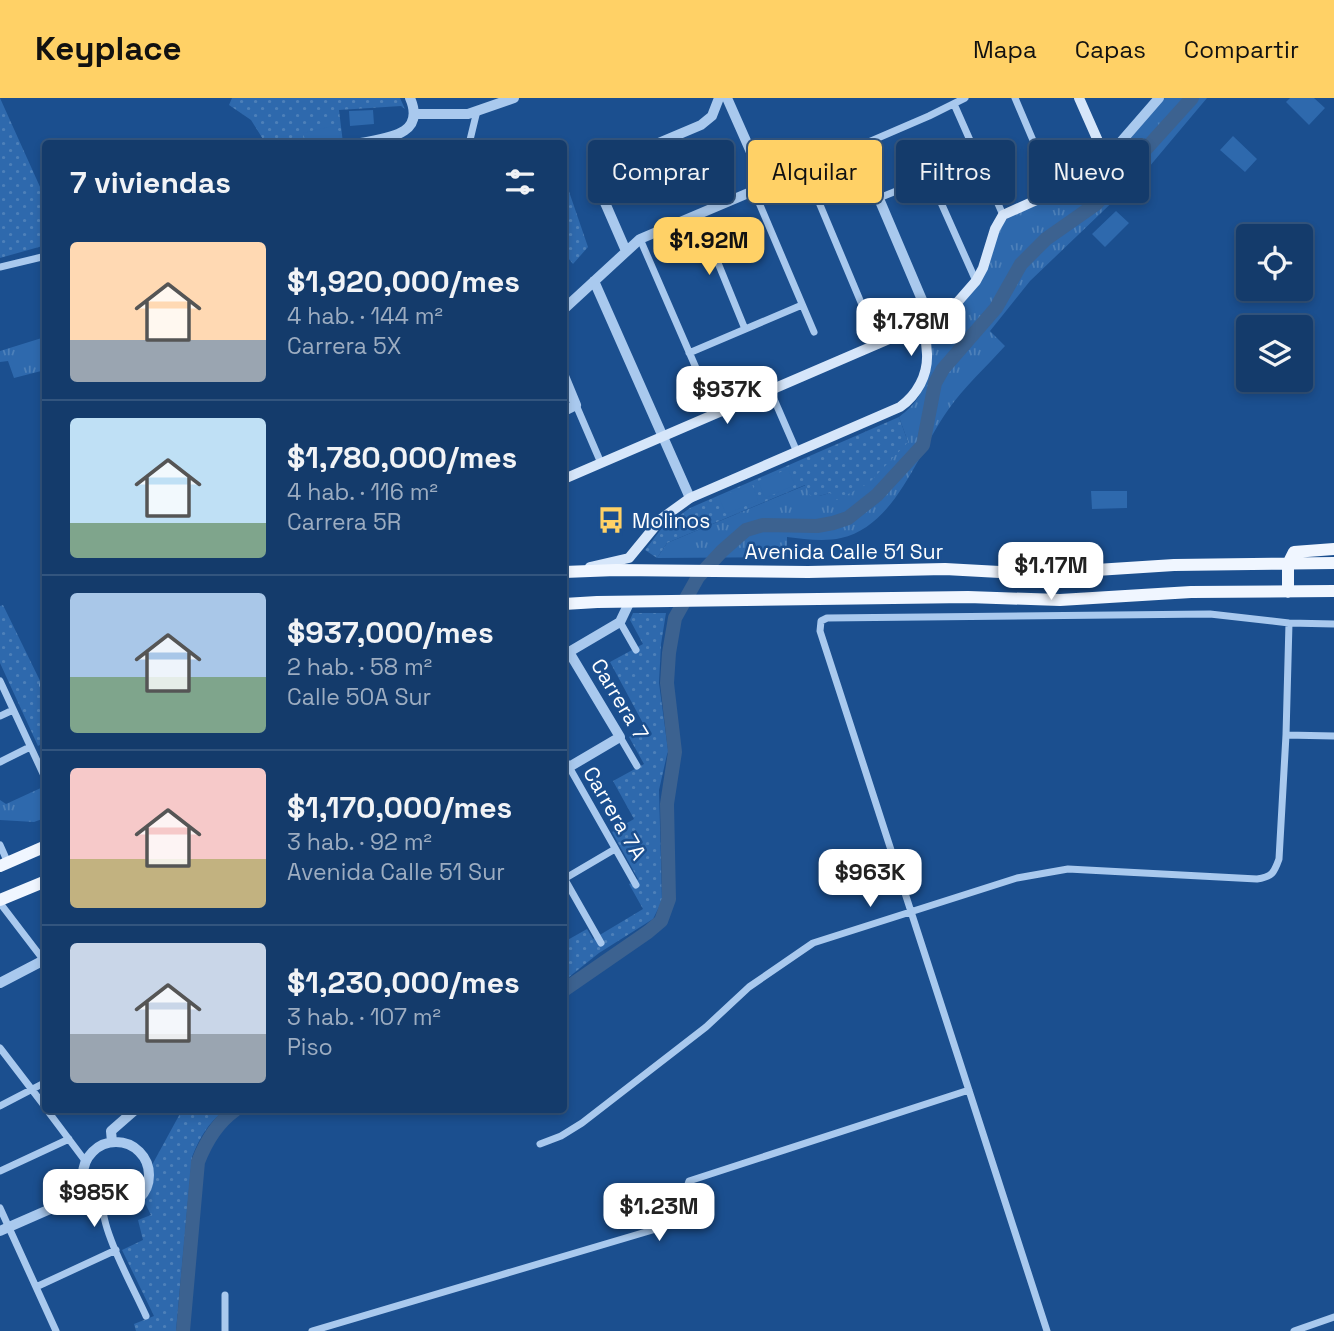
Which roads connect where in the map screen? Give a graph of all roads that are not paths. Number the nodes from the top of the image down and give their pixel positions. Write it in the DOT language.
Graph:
graph roads {
  1 [pos="410,98"];
  2 [pos="514,98"];
  3 [pos="719,98"];
  4 [pos="727,98"];
  5 [pos="964,98"];
  6 [pos="1015,98"];
  7 [pos="1079,98"];
  8 [pos="1159,98"];
  9 [pos="492,102"];
  10 [pos="954,104"];
  11 [pos="477,111"];
  12 [pos="415,114"];
  13 [pos="373,140"];
  14 [pos="470,140"];
  15 [pos="873,140"];
  16 [pos="970,140"];
  17 [pos="1033,140"];
  18 [pos="1098,140"];
  19 [pos="1123,140"];
  20 [pos="748,145"];
  21 [pos="748,193"];
  22 [pos="759,203"];
  23 [pos="819,203"];
  24 [pos="881,203"];
  25 [pos="941,203"];
  26 [pos="998,203"];
  27 [pos="1030,203"];
  28 [pos="698,214"];
  29 [pos="1003,215"];
  30 [pos="640,239"];
  31 [pos="626,251"];
  32 [pos="42,257"];
  33 [pos="0,267"];
  34 [pos="594,281"];
  35 [pos="976,281"];
  36 [pos="803,305"];
  37 [pos="567,306"];
  38 [pos="931,321"];
  39 [pos="746,329"];
  40 [pos="814,332"];
  41 [pos="878,343"];
  42 [pos="689,353"];
  43 [pos="567,383"];
  44 [pos="770,390"];
  45 [pos="576,405"];
  46 [pos="567,410"];
  47 [pos="716,414"];
  48 [pos="663,436"];
  49 [pos="797,453"];
  50 [pos="601,463"];
  51 [pos="567,478"];
  52 [pos="690,498"];
  53 [pos="1334,549"];
  54 [pos="1334,563"];
  55 [pos="1288,564"];
  56 [pos="567,571"];
  57 [pos="567,572"];
  58 [pos="1334,591"];
  59 [pos="1288,592"];
  60 [pos="630,601"];
  61 [pos="567,604"];
  62 [pos="620,622"];
  63 [pos="1289,623"];
  64 [pos="1334,624"];
  65 [pos="636,650"];
  66 [pos="567,653"];
  67 [pos="567,656"];
  68 [pos="0,681"];
  69 [pos="13,710"];
  70 [pos="0,716"];
  71 [pos="1286,735"];
  72 [pos="1334,736"];
  73 [pos="620,737"];
  74 [pos="30,747"];
  75 [pos="0,762"];
  76 [pos="567,764"];
  77 [pos="638,766"];
  78 [pos="567,768"];
  79 [pos="42,772"];
  80 [pos="0,845"];
  81 [pos="42,848"];
  82 [pos="615,849"];
  83 [pos="4,864"];
  84 [pos="567,876"];
  85 [pos="42,883"];
  86 [pos="567,883"];
  87 [pos="636,885"];
  88 [pos="0,902"];
  89 [pos="912,912"];
  90 [pos="601,943"];
  91 [pos="42,956"];
  92 [pos="42,962"];
  93 [pos="0,983"];
  94 [pos="0,1048"];
  95 [pos="42,1084"];
  96 [pos="32,1090"];
  97 [pos="969,1090"];
  98 [pos="42,1104"];
  99 [pos="0,1106"];
  100 [pos="49,1113"];
  101 [pos="132,1113"];
  102 [pos="69,1139"];
  103 [pos="112,1142"];
  104 [pos="540,1144"];
  105 [pos="86,1162"];
  106 [pos="0,1171"];
  107 [pos="89,1192"];
  108 [pos="103,1205"];
  109 [pos="0,1208"];
  110 [pos="4,1229"];
  111 [pos="116,1250"];
  112 [pos="36,1287"];
  113 [pos="225,1295"];
  114 [pos="146,1316"];
  115 [pos="1334,1317"];
  116 [pos="56,1331"];
  117 [pos="225,1331"];
  118 [pos="312,1331"];
  119 [pos="1047,1331"];
  120 [pos="1294,1331"];
  1 -- 12 [label="street"];
  2 -- 9 [label="street"];
  3 -- 31 [label="street"];
  4 -- 20 [label="street"];
  5 -- 10 [label="street"];
  6 -- 17 [label="street"];
  7 -- 18 [label="main road"];
  8 -- 19 [label="street"];
  9 -- 11 [label="street"];
  10 -- 15 [label="street"];
  10 -- 16 [label="street"];
  11 -- 12 [label="street"];
  11 -- 14 [label="street"];
  12 -- 13 [label="street"];
  21 -- 28 [label="street"];
  22 -- 36 [label="street"];
  23 -- 41 [label="street"];
  24 -- 38 [label="street"];
  25 -- 35 [label="street"];
  26 -- 29 [label="street"];
  27 -- 29 [label="main road"];
  28 -- 30 [label="street"];
  28 -- 39 [label="street"];
  29 -- 35 [label="main road"];
  30 -- 31 [label="street"];
  30 -- 42 [label="street"];
  31 -- 34 [label="street"];
  32 -- 33 [label="street"];
  34 -- 37 [label="street"];
  34 -- 48 [label="street"];
  35 -- 38 [label="main road"];
  36 -- 39 [label="street"];
  36 -- 40 [label="street"];
  38 -- 41 [label="main road"];
  38 -- 49 [label="main road"];
  39 -- 42 [label="street"];
  41 -- 44 [label="main road"];
  42 -- 47 [label="street"];
  43 -- 45 [label="street"];
  44 -- 47 [label="main road"];
  44 -- 49 [label="street"];
  45 -- 46 [label="street"];
  45 -- 50 [label="street"];
  47 -- 48 [label="main road"];
  48 -- 50 [label="main road"];
  48 -- 52 [label="street"];
  49 -- 52 [label="main road"];
  50 -- 51 [label="main road"];
  52 -- 56 [label="main road"];
  53 -- 55 [label="main road"];
  54 -- 55 [label="main road, Avenida Calle 51 Sur"];
  55 -- 57 [label="main road, Avenida Calle 51 Sur"];
  55 -- 59 [label="main road"];
  58 -- 59 [label="main road"];
  59 -- 60 [label="main road"];
  60 -- 61 [label="main road"];
  60 -- 62 [label="street"];
  62 -- 65 [label="street"];
  62 -- 66 [label="street"];
  63 -- 64 [label="street"];
  63 -- 71 [label="street"];
  63 -- 89 [label="street"];
  67 -- 73 [label="street, Carrera 7"];
  68 -- 69 [label="street"];
  69 -- 70 [label="street"];
  69 -- 74 [label="street"];
  71 -- 72 [label="street"];
  71 -- 89 [label="street"];
  73 -- 76 [label="street"];
  73 -- 77 [label="street, Carrera 7"];
  74 -- 75 [label="street"];
  74 -- 79 [label="street"];
  78 -- 82 [label="street, Carrera 7A"];
  80 -- 83 [label="street"];
  81 -- 83 [label="main road"];
  82 -- 84 [label="street"];
  82 -- 87 [label="street, Carrera 7A"];
  85 -- 88 [label="main road"];
  86 -- 90 [label="street"];
  88 -- 91 [label="street"];
  89 -- 97 [label="street"];
  89 -- 104 [label="street"];
  92 -- 93 [label="street"];
  94 -- 96 [label="street"];
  95 -- 96 [label="street"];
  96 -- 98 [label="street"];
  96 -- 99 [label="street"];
  97 -- 118 [label="street"];
  97 -- 119 [label="street"];
  100 -- 102 [label="street"];
  101 -- 103 [label="street"];
  102 -- 105 [label="street"];
  102 -- 106 [label="street"];
  103 -- 105 [label="street"];
  103 -- 108 [label="street"];
  105 -- 107 [label="street"];
  107 -- 108 [label="street"];
  107 -- 110 [label="street"];
  108 -- 111 [label="street"];
  109 -- 110 [label="street"];
  110 -- 112 [label="street"];
  111 -- 112 [label="street"];
  111 -- 114 [label="street"];
  112 -- 116 [label="street"];
  113 -- 117 [label="street"];
  115 -- 120 [label="street"];
}
